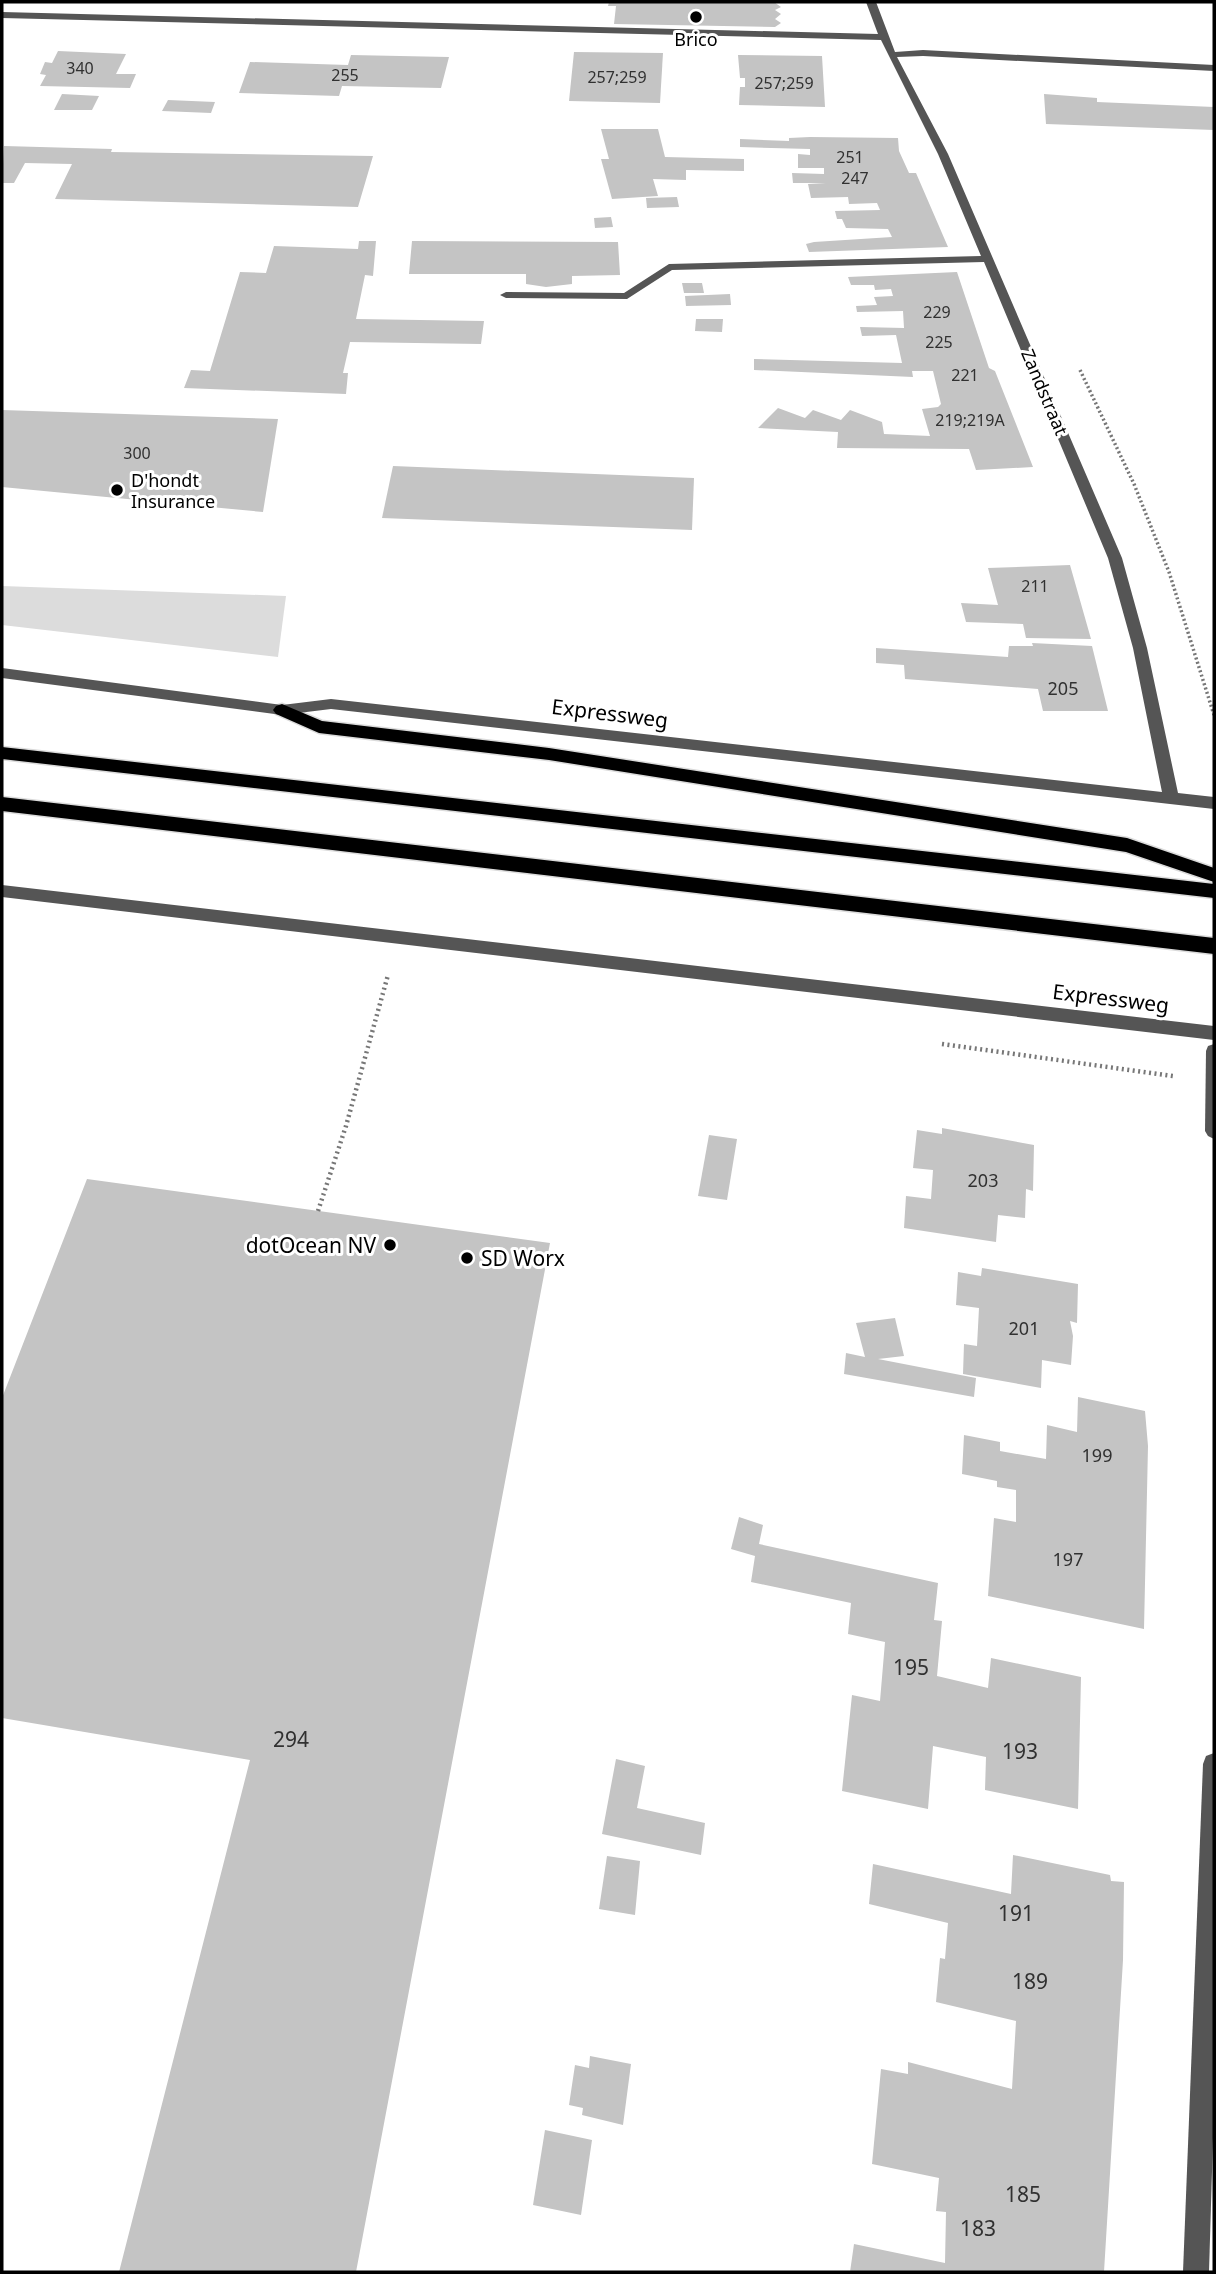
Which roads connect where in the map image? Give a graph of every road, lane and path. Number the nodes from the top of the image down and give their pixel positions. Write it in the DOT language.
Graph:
graph roads {
  1 [pos="871,2"];
  2 [pos="2,15"];
  3 [pos="883,37"];
  4 [pos="891,55"];
  5 [pos="1214,68"];
  6 [pos="989,259"];
  7 [pos="506,295"];
  8 [pos="2,673"];
  9 [pos="282,710"];
  10 [pos="2,753"];
  11 [pos="1171,798"];
  12 [pos="1214,803"];
  13 [pos="2,804"];
  14 [pos="1214,875"];
  15 [pos="2,891"];
  16 [pos="1214,891"];
  17 [pos="1214,946"];
  18 [pos="390,967"];
  19 [pos="1214,1033"];
  20 [pos="1214,1051"];
  21 [pos="1214,1131"];
  22 [pos="318,1211"];
  23 [pos="1214,1764"];
  24 [pos="1196,2272"];
  1 -- 3 [label="street, Zandstraat"];
  2 -- 3 [label="street"];
  3 -- 4 [label="street, Zandstraat"];
  4 -- 5 [label="street"];
  4 -- 6 [label="street, Zandstraat"];
  6 -- 7 [label="street"];
  6 -- 11 [label="street, Zandstraat"];
  8 -- 9 [label="street, Expressweg"];
  9 -- 11 [label="street, Expressweg"];
  9 -- 14 [label="highway"];
  10 -- 16 [label="highway"];
  11 -- 12 [label="street, Expressweg"];
  13 -- 17 [label="highway"];
  15 -- 19 [label="street, Expressweg"];
  18 -- 22 [label="path"];
  20 -- 21 [label="street"];
  23 -- 24 [label="street"];
}
